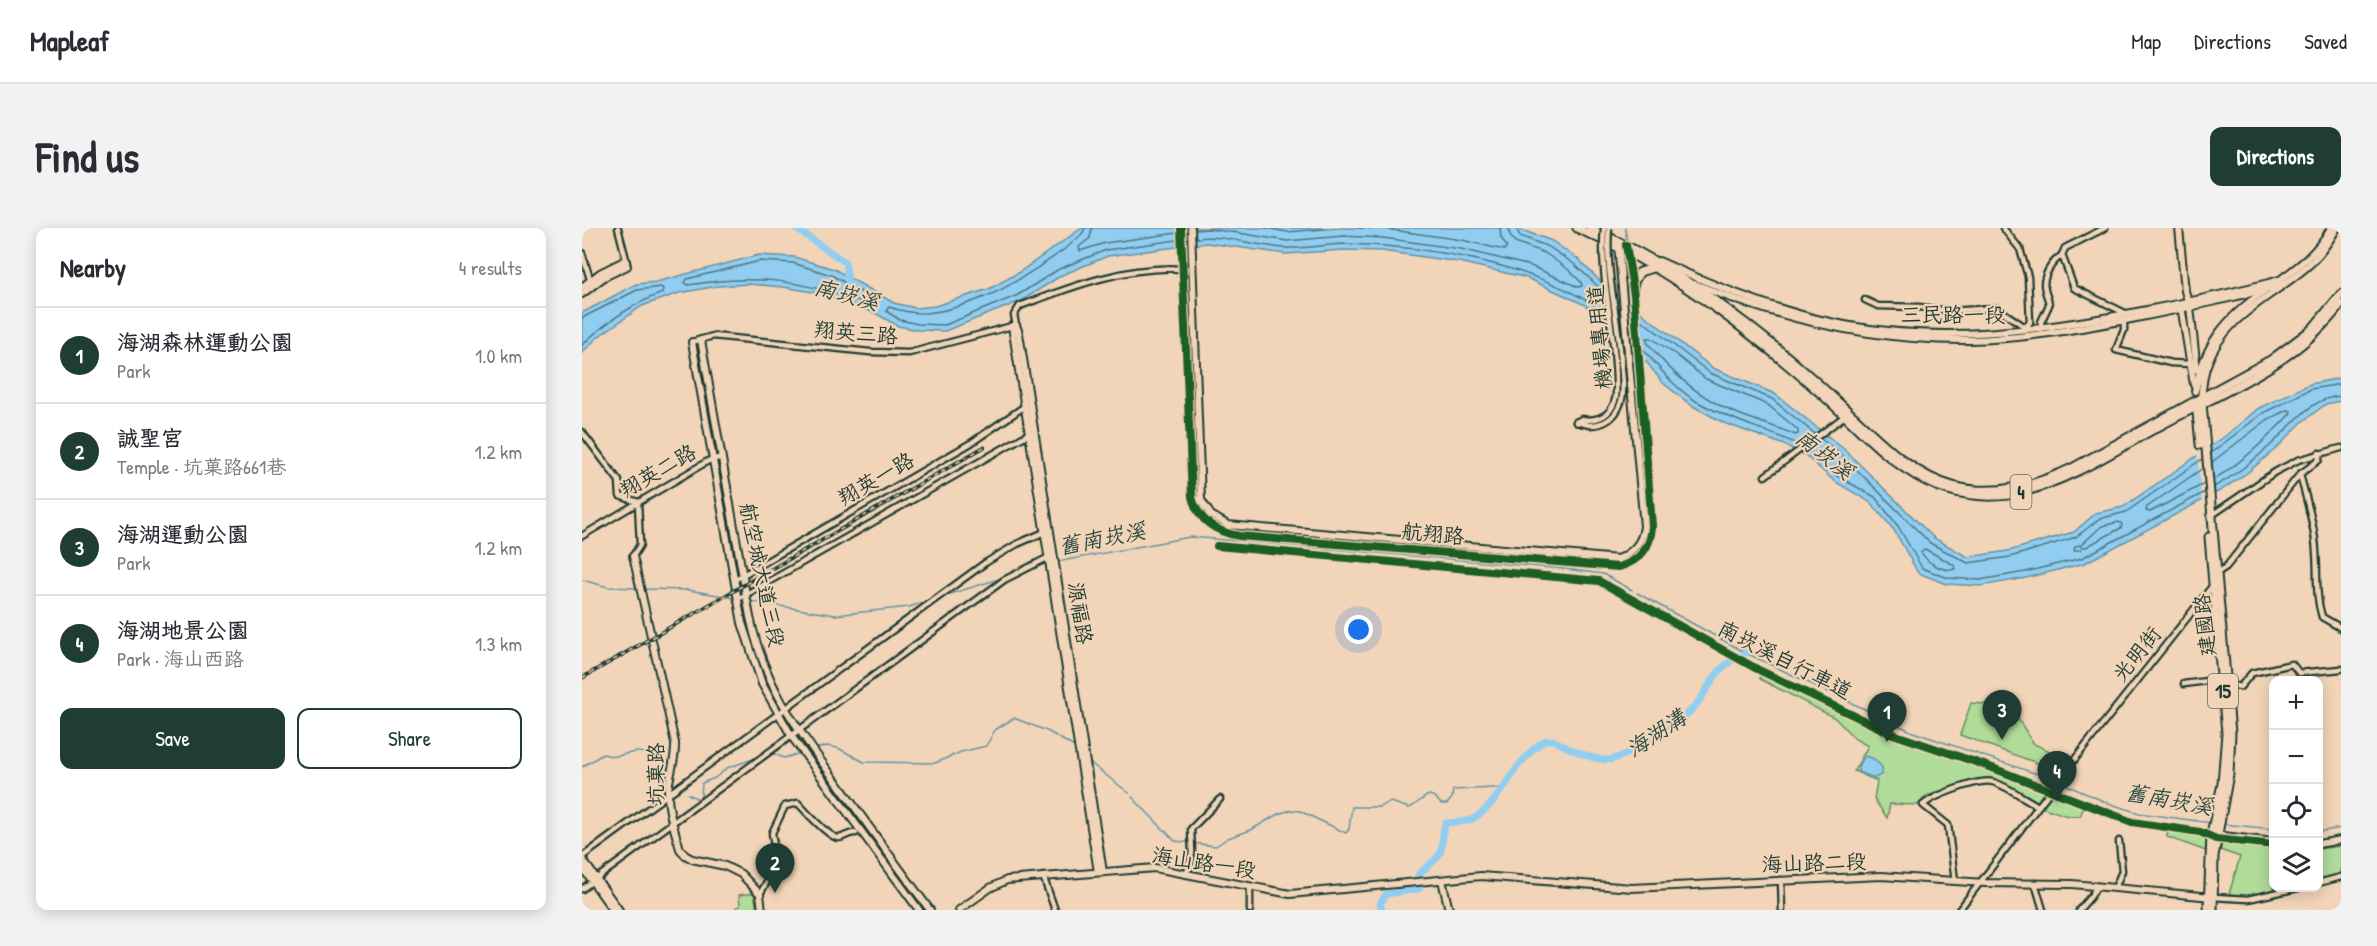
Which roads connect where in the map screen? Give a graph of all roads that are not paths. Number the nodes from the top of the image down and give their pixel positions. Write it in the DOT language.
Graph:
graph roads {
  1 [pos="618,228"];
  2 [pos="1181,228"];
  3 [pos="1191,228"];
  4 [pos="1577,228"];
  5 [pos="1590,228"];
  6 [pos="1609,228"];
  7 [pos="2003,228"];
  8 [pos="2105,228"];
  9 [pos="2179,228"];
  10 [pos="2331,228"];
  11 [pos="2337,228"];
  12 [pos="1602,234"];
  13 [pos="1622,247"];
  14 [pos="582,253"];
  15 [pos="2062,255"];
  16 [pos="627,263"];
  17 [pos="1183,266"];
  18 [pos="1656,268"];
  19 [pos="1679,277"];
  20 [pos="2281,282"];
  21 [pos="591,283"];
  22 [pos="582,287"];
  23 [pos="2267,289"];
  24 [pos="2185,291"];
  25 [pos="1633,292"];
  26 [pos="582,294"];
  27 [pos="2341,294"];
  28 [pos="1865,300"];
  29 [pos="2189,304"];
  30 [pos="2341,304"];
  31 [pos="2181,306"];
  32 [pos="2125,317"];
  33 [pos="2030,322"];
  34 [pos="1014,325"];
  35 [pos="2026,330"];
  36 [pos="2042,332"];
  37 [pos="701,340"];
  38 [pos="692,342"];
  39 [pos="2190,364"];
  40 [pos="2198,376"];
  41 [pos="2195,391"];
  42 [pos="2199,402"];
  43 [pos="1028,405"];
  44 [pos="1846,415"];
  45 [pos="582,432"];
  46 [pos="1032,432"];
  47 [pos="2341,448"];
  48 [pos="2319,453"];
  49 [pos="722,457"];
  50 [pos="713,459"];
  51 [pos="2300,474"];
  52 [pos="1765,476"];
  53 [pos="638,502"];
  54 [pos="2209,511"];
  55 [pos="1047,531"];
  56 [pos="582,536"];
  57 [pos="633,556"];
  58 [pos="1051,556"];
  59 [pos="743,573"];
  60 [pos="2217,576"];
  61 [pos="736,579"];
  62 [pos="2212,586"];
  63 [pos="746,594"];
  64 [pos="738,599"];
  65 [pos="2341,628"];
  66 [pos="2341,669"];
  67 [pos="2225,682"];
  68 [pos="2184,684"];
  69 [pos="784,710"];
  70 [pos="777,715"];
  71 [pos="799,731"];
  72 [pos="792,737"];
  73 [pos="668,795"];
  74 [pos="1220,799"];
  75 [pos="2038,806"];
  76 [pos="673,822"];
  77 [pos="856,833"];
  78 [pos="2215,833"];
  79 [pos="2341,840"];
  80 [pos="2119,841"];
  81 [pos="2269,841"];
  82 [pos="2323,843"];
  83 [pos="582,858"];
  84 [pos="582,867"];
  85 [pos="1101,872"];
  86 [pos="1186,873"];
  87 [pos="1043,876"];
  88 [pos="2341,878"];
  89 [pos="594,880"];
  90 [pos="1442,880"];
  91 [pos="1781,880"];
  92 [pos="1955,881"];
  93 [pos="1418,882"];
  94 [pos="2323,882"];
  95 [pos="1981,883"];
  96 [pos="2035,884"];
  97 [pos="1250,886"];
  98 [pos="2097,886"];
  99 [pos="2115,888"];
  100 [pos="582,889"];
  101 [pos="2280,892"];
  102 [pos="760,894"];
  103 [pos="2211,896"];
  104 [pos="613,910"];
  105 [pos="619,910"];
  106 [pos="762,910"];
  107 [pos="919,910"];
  108 [pos="930,910"];
  109 [pos="959,910"];
  110 [pos="1055,910"];
  111 [pos="1250,910"];
  112 [pos="1449,910"];
  113 [pos="1782,910"];
  114 [pos="1959,910"];
  115 [pos="2043,910"];
  116 [pos="2079,910"];
  117 [pos="2208,910"];
  118 [pos="2213,910"];
  1 -- 16 [label="street"];
  2 -- 17 [label="street, 航翔路"];
  3 -- 13 [label="street, 航翔路"];
  4 -- 12 [label="main road"];
  5 -- 12 [label="main road"];
  6 -- 12 [label="street, 機場專用道, bridge"];
  7 -- 33 [label="street"];
  8 -- 15 [label="street"];
  9 -- 24 [label="street"];
  10 -- 20 [label="street"];
  11 -- 20 [label="street"];
  13 -- 18 [label="main road, 4"];
  13 -- 19 [label="main road, 4"];
  13 -- 25 [label="street, 航翔路"];
  13 -- 35 [label="street, 三民路一段"];
  14 -- 21 [label="street"];
  15 -- 32 [label="street"];
  15 -- 36 [label="street"];
  16 -- 21 [label="street"];
  17 -- 25 [label="street, 航翔路"];
  17 -- 34 [label="street"];
  18 -- 25 [label="main road"];
  18 -- 44 [label="main road, 4"];
  19 -- 36 [label="street, 三民路一段"];
  19 -- 42 [label="main road, 4"];
  20 -- 23 [label="street"];
  20 -- 29 [label="street, 三民路一段"];
  20 -- 42 [label="street"];
  21 -- 22 [label="street"];
  21 -- 26 [label="street"];
  23 -- 29 [label="street, 三民路一段"];
  23 -- 40 [label="street"];
  24 -- 29 [label="street"];
  24 -- 31 [label="street"];
  27 -- 42 [label="main road, 4"];
  28 -- 35 [label="street"];
  29 -- 31 [label="street, 三民路一段"];
  29 -- 40 [label="street"];
  30 -- 42 [label="main road, 4"];
  31 -- 32 [label="street, 三民路一段"];
  31 -- 39 [label="street"];
  32 -- 36 [label="street, 三民路一段"];
  32 -- 39 [label="street"];
  33 -- 35 [label="street"];
  33 -- 36 [label="street"];
  34 -- 37 [label="street, 翔英三路"];
  34 -- 43 [label="street, 源福路"];
  35 -- 36 [label="street, 三民路一段"];
  37 -- 38 [label="street, 翔英三路"];
  37 -- 49 [label="street, 航空城大道三段"];
  38 -- 50 [label="street, 航空城大道三段"];
  39 -- 41 [label="street"];
  40 -- 41 [label="street"];
  40 -- 42 [label="street"];
  41 -- 42 [label="street"];
  42 -- 44 [label="main road, 4"];
  42 -- 54 [label="main road, 15"];
  43 -- 46 [label="street, 源福路"];
  43 -- 59 [label="street, 翔英一路"];
  44 -- 52 [label="street"];
  45 -- 53 [label="street"];
  46 -- 55 [label="street, 源福路"];
  46 -- 63 [label="street, 翔英一路"];
  47 -- 48 [label="street"];
  48 -- 51 [label="street, 光明街"];
  48 -- 54 [label="street"];
  49 -- 50 [label="street, 翔英二路"];
  49 -- 59 [label="street, 航空城大道三段"];
  50 -- 53 [label="street, 翔英二路"];
  50 -- 61 [label="street, 航空城大道三段"];
  51 -- 60 [label="street, 光明街"];
  51 -- 65 [label="street"];
  53 -- 56 [label="street, 翔英二路"];
  53 -- 57 [label="street"];
  54 -- 60 [label="main road, 建國路 / 15"];
  54 -- 62 [label="main road, 建國路 / 15"];
  55 -- 58 [label="street, 源福路"];
  55 -- 69 [label="street"];
  57 -- 73 [label="street, 坑菓路"];
  58 -- 71 [label="street"];
  58 -- 85 [label="street, 源福路"];
  59 -- 61 [label="street, 翔英一路"];
  59 -- 63 [label="street, 航空城大道三段"];
  60 -- 62 [label="street, 光明街"];
  60 -- 67 [label="main road, 建國路 / 15"];
  61 -- 64 [label="street, 航空城大道三段"];
  62 -- 67 [label="main road, 建國路 / 15"];
  62 -- 75 [label="street, 光明街"];
  63 -- 64 [label="street, 翔英一路"];
  63 -- 69 [label="street, 航空城大道三段"];
  64 -- 70 [label="street, 航空城大道三段"];
  66 -- 67 [label="street"];
  67 -- 68 [label="street"];
  67 -- 78 [label="main road, 建國路 / 15"];
  69 -- 70 [label="street"];
  69 -- 71 [label="street, 航空城大道三段"];
  70 -- 72 [label="street, 航空城大道三段"];
  70 -- 73 [label="street"];
  71 -- 72 [label="street"];
  71 -- 108 [label="street, 航空城大道三段"];
  72 -- 76 [label="street"];
  72 -- 107 [label="street, 航空城大道三段"];
  73 -- 76 [label="street, 坑菓路"];
  73 -- 83 [label="street"];
  74 -- 86 [label="street"];
  75 -- 92 [label="street"];
  75 -- 95 [label="street, 光明街"];
  76 -- 89 [label="street"];
  76 -- 102 [label="street, 坑菓路"];
  77 -- 102 [label="street"];
  78 -- 81 [label="street"];
  78 -- 103 [label="main road, 15"];
  79 -- 82 [label="street"];
  80 -- 99 [label="street"];
  83 -- 89 [label="street"];
  84 -- 89 [label="street"];
  85 -- 86 [label="street, 海山路一段"];
  85 -- 87 [label="street, 海山路一段"];
  86 -- 97 [label="street, 海山路一段"];
  87 -- 109 [label="street, 海山路一段"];
  87 -- 110 [label="street"];
  88 -- 94 [label="street"];
  89 -- 100 [label="street"];
  89 -- 104 [label="street"];
  89 -- 105 [label="street"];
  90 -- 91 [label="street, 海山路二段"];
  90 -- 93 [label="street, 海山路二段"];
  90 -- 112 [label="street"];
  91 -- 92 [label="street, 海山路二段"];
  91 -- 113 [label="street"];
  92 -- 95 [label="street, 海山路二段"];
  93 -- 97 [label="street, 海山路一段"];
  95 -- 96 [label="street, 海山路二段"];
  95 -- 114 [label="street, 光明街"];
  96 -- 98 [label="street, 海山路二段"];
  96 -- 115 [label="street"];
  97 -- 111 [label="street"];
  98 -- 99 [label="street, 海山路二段"];
  98 -- 116 [label="street"];
  99 -- 103 [label="street, 海山路二段"];
  101 -- 103 [label="street"];
  102 -- 106 [label="street"];
  103 -- 117 [label="main road, 15"];
  103 -- 118 [label="main road, 15"];
}
